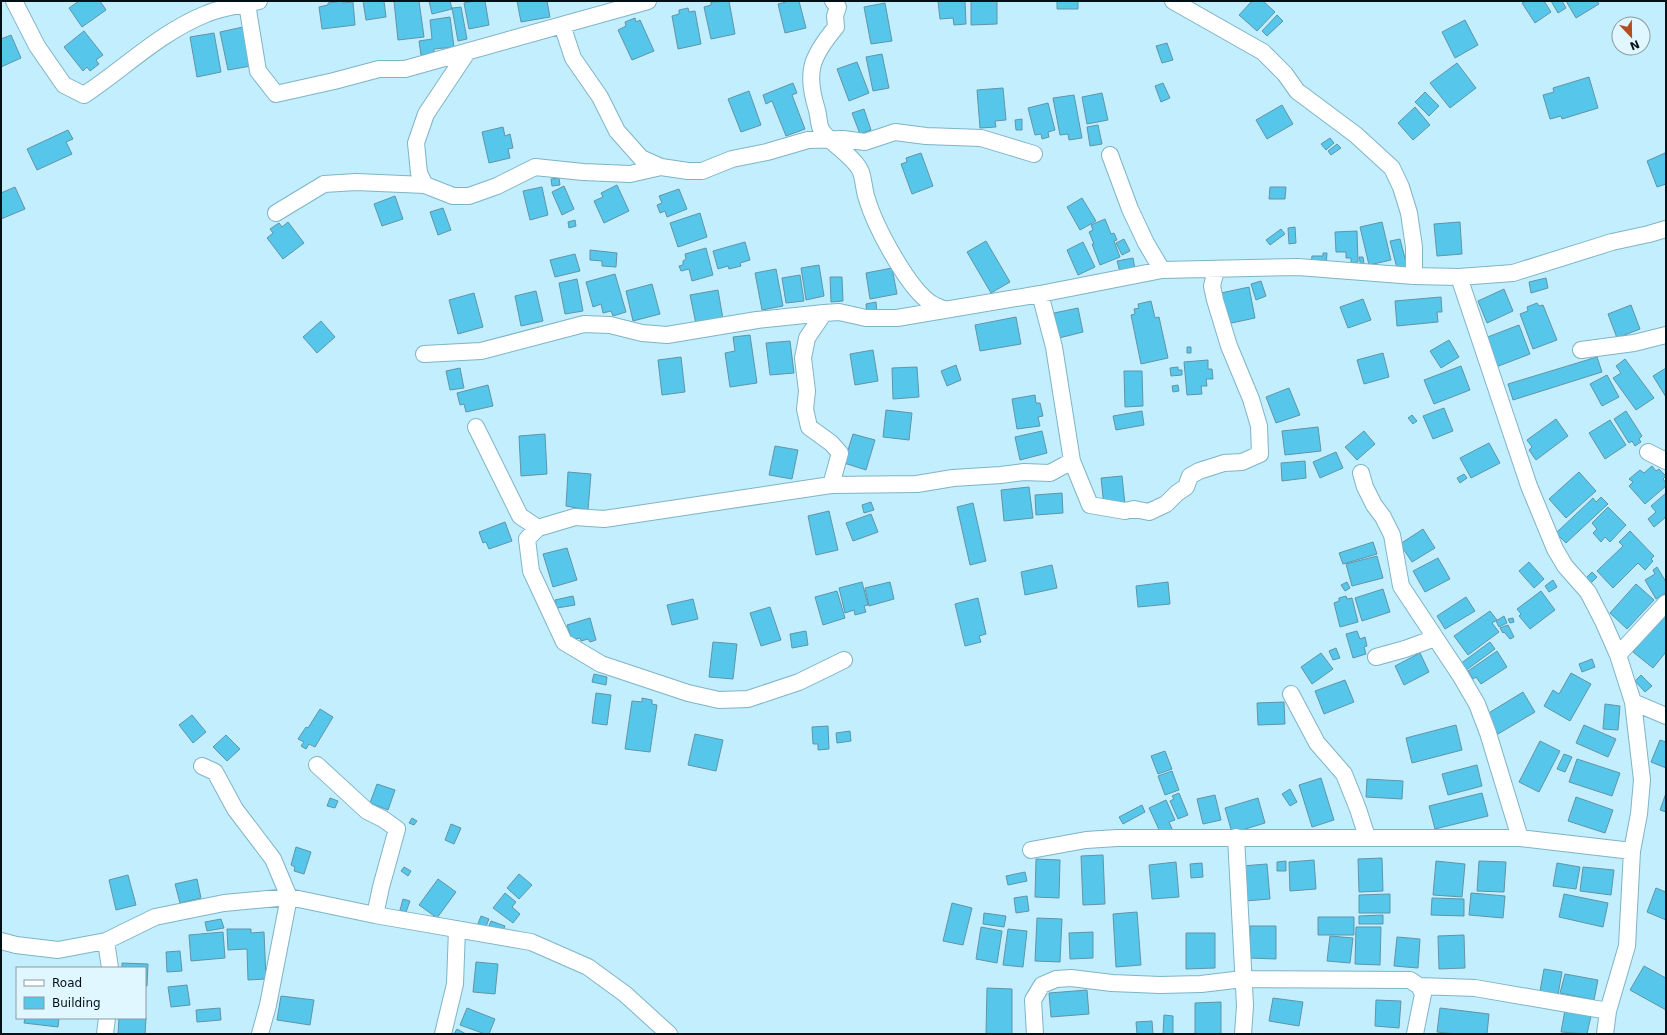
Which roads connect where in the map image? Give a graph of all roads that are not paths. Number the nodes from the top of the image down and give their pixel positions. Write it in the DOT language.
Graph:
graph roads {
  1 [pos="14,1"];
  2 [pos="648,1"];
  3 [pos="832,1"];
  4 [pos="1173,1"];
  5 [pos="253,2"];
  6 [pos="562,25"];
  7 [pos="468,51"];
  8 [pos="830,140"];
  9 [pos="1034,154"];
  10 [pos="1110,155"];
  11 [pos="661,167"];
  12 [pos="425,185"];
  13 [pos="276,213"];
  14 [pos="1666,229"];
  15 [pos="1162,270"];
  16 [pos="1216,270"];
  17 [pos="1414,276"];
  18 [pos="1459,277"];
  19 [pos="1040,294"];
  20 [pos="946,310"];
  21 [pos="824,313"];
  22 [pos="1666,335"];
  23 [pos="1581,350"];
  24 [pos="424,354"];
  25 [pos="476,427"];
  26 [pos="1648,452"];
  27 [pos="1072,461"];
  28 [pos="1666,461"];
  29 [pos="1361,473"];
  30 [pos="831,485"];
  31 [pos="538,528"];
  32 [pos="1666,603"];
  33 [pos="1435,638"];
  34 [pos="1618,656"];
  35 [pos="1376,657"];
  36 [pos="844,660"];
  37 [pos="1291,694"];
  38 [pos="1633,702"];
  39 [pos="1666,716"];
  40 [pos="317,765"];
  41 [pos="202,766"];
  42 [pos="1236,837"];
  43 [pos="1367,837"];
  44 [pos="1520,838"];
  45 [pos="1031,850"];
  46 [pos="1632,851"];
  47 [pos="289,897"];
  48 [pos="376,915"];
  49 [pos="457,930"];
  50 [pos="1,941"];
  51 [pos="106,941"];
  52 [pos="110,967"];
  53 [pos="1243,979"];
  54 [pos="1419,986"];
  55 [pos="1608,1011"];
  56 [pos="107,1019"];
  57 [pos="105,1034"];
  58 [pos="260,1034"];
  59 [pos="443,1034"];
  60 [pos="669,1034"];
  61 [pos="1035,1034"];
  62 [pos="1243,1034"];
  63 [pos="1415,1034"];
  64 [pos="1605,1034"];
  1 -- 5 [label="street"];
  2 -- 6 [label="street"];
  3 -- 8 [label="street"];
  4 -- 17 [label="street"];
  5 -- 7 [label="street"];
  6 -- 7 [label="street"];
  6 -- 11 [label="street"];
  7 -- 12 [label="street"];
  8 -- 9 [label="street"];
  8 -- 11 [label="street"];
  8 -- 20 [label="street"];
  10 -- 15 [label="street"];
  11 -- 12 [label="street"];
  12 -- 13 [label="street"];
  14 -- 18 [label="street"];
  15 -- 16 [label="street"];
  15 -- 19 [label="street"];
  16 -- 17 [label="street"];
  16 -- 27 [label="street"];
  17 -- 18 [label="street"];
  18 -- 34 [label="street"];
  19 -- 20 [label="street"];
  19 -- 27 [label="street"];
  20 -- 21 [label="street"];
  21 -- 24 [label="street"];
  21 -- 30 [label="street"];
  22 -- 23 [label="street"];
  25 -- 31 [label="street"];
  26 -- 28 [label="street"];
  27 -- 30 [label="street"];
  29 -- 33 [label="street"];
  30 -- 31 [label="street"];
  31 -- 36 [label="street"];
  32 -- 34 [label="street"];
  33 -- 35 [label="street"];
  33 -- 44 [label="street"];
  34 -- 38 [label="street"];
  37 -- 43 [label="street"];
  38 -- 39 [label="street"];
  38 -- 46 [label="street"];
  40 -- 48 [label="street"];
  41 -- 47 [label="street"];
  42 -- 43 [label="street"];
  42 -- 45 [label="street"];
  42 -- 53 [label="street"];
  43 -- 44 [label="street"];
  44 -- 46 [label="street"];
  46 -- 55 [label="street"];
  47 -- 48 [label="street"];
  47 -- 51 [label="street"];
  47 -- 58 [label="street"];
  48 -- 49 [label="street"];
  49 -- 59 [label="street"];
  49 -- 60 [label="street"];
  50 -- 51 [label="street"];
  51 -- 52 [label="street"];
  53 -- 54 [label="street"];
  53 -- 61 [label="street"];
  53 -- 62 [label="street"];
  54 -- 55 [label="street"];
  54 -- 63 [label="street"];
  55 -- 64 [label="street"];
  56 -- 57 [label="street"];
}
